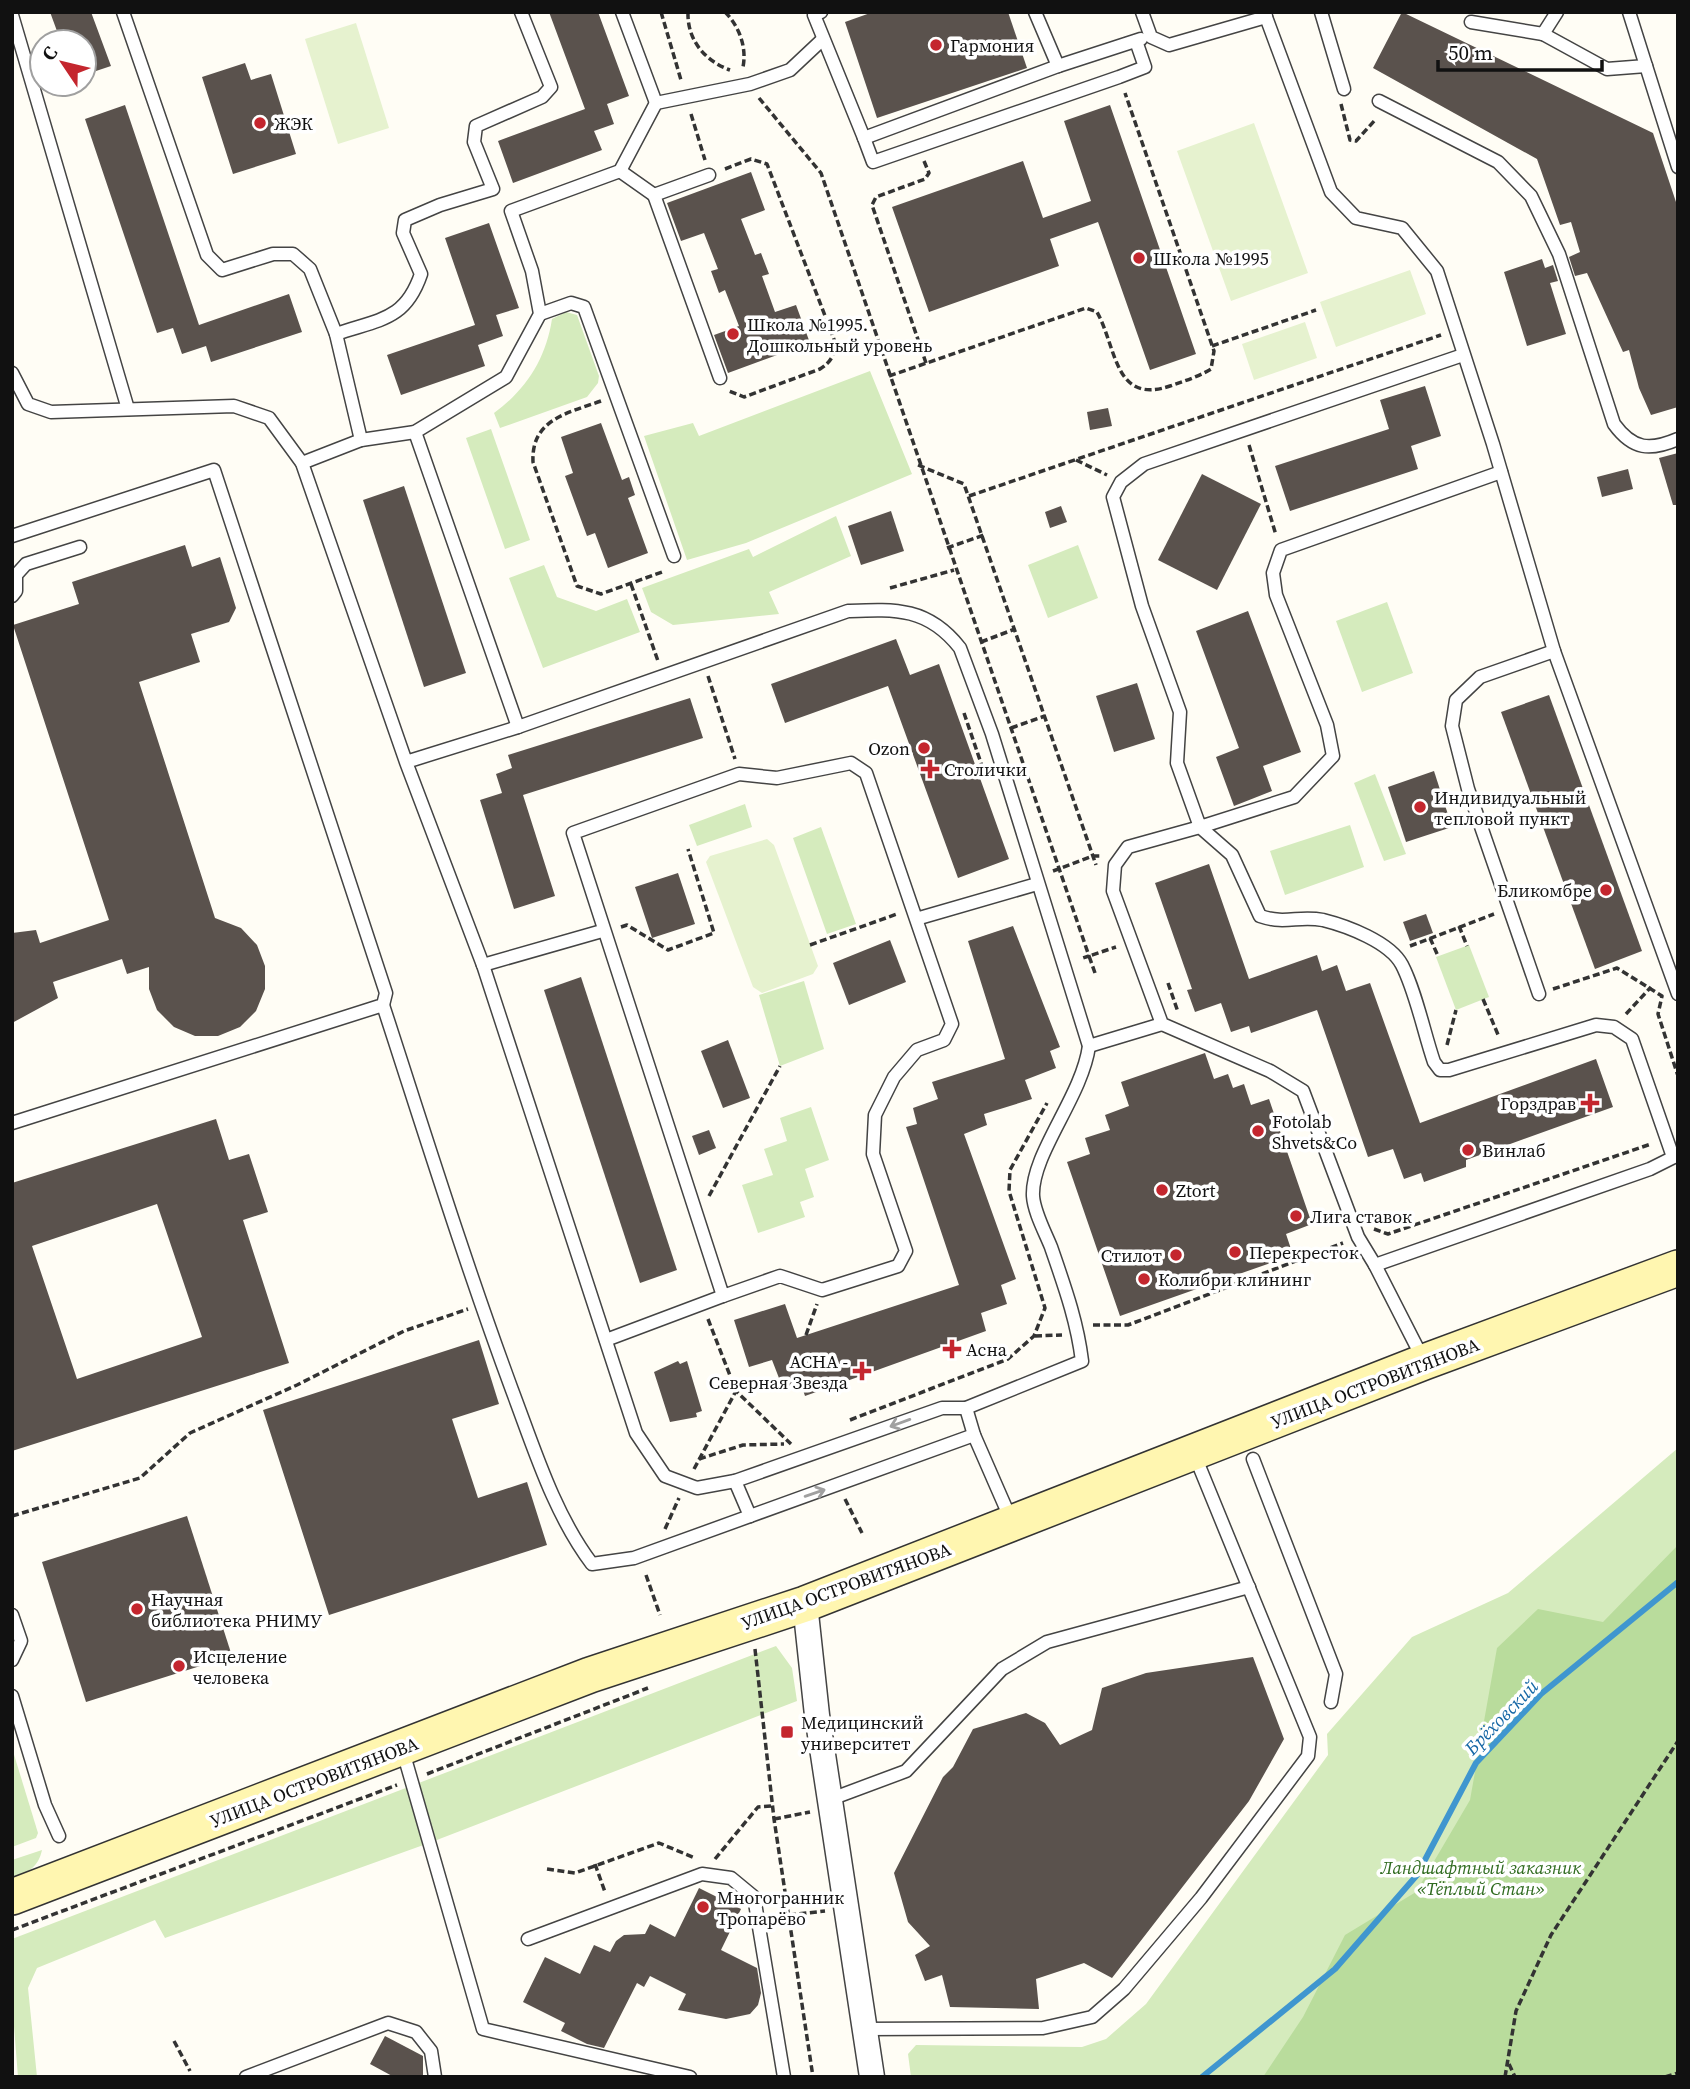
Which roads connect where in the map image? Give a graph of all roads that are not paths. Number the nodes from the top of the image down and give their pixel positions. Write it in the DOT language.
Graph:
graph roads {
  1 [pos="123,12"];
  2 [pos="521,12"];
  3 [pos="622,12"];
  4 [pos="821,12"];
  5 [pos="1035,12"];
  6 [pos="1142,12"];
  7 [pos="1321,12"];
  8 [pos="1557,12"];
  9 [pos="1629,12"];
  10 [pos="12,15"];
  11 [pos="1266,15"];
  12 [pos="1471,22"];
  13 [pos="1544,34"];
  14 [pos="1152,37"];
  15 [pos="823,39"];
  16 [pos="1136,41"];
  17 [pos="1058,66"];
  18 [pos="1646,66"];
  19 [pos="1342,95"];
  20 [pos="656,103"];
  21 [pos="1384,104"];
  22 [pos="864,138"];
  23 [pos="1678,167"];
  24 [pos="620,171"];
  25 [pos="709,175"];
  26 [pos="654,195"];
  27 [pos="540,314"];
  28 [pos="336,334"];
  29 [pos="1463,355"];
  30 [pos="12,373"];
  31 [pos="720,378"];
  32 [pos="128,409"];
  33 [pos="415,432"];
  34 [pos="1678,439"];
  35 [pos="361,440"];
  36 [pos="302,463"];
  37 [pos="1501,472"];
  38 [pos="12,536"];
  39 [pos="80,547"];
  40 [pos="674,556"];
  41 [pos="12,596"];
  42 [pos="1554,651"];
  43 [pos="518,727"];
  44 [pos="406,762"];
  45 [pos="1200,827"];
  46 [pos="1036,880"];
  47 [pos="914,914"];
  48 [pos="602,930"];
  49 [pos="483,965"];
  50 [pos="1539,994"];
  51 [pos="1678,994"];
  52 [pos="383,1005"];
  53 [pos="1162,1024"];
  54 [pos="1089,1046"];
  55 [pos="12,1123"];
  56 [pos="1675,1156"];
  57 [pos="1375,1265"];
  58 [pos="1678,1268"];
  59 [pos="723,1296"];
  60 [pos="606,1340"];
  61 [pos="1424,1362"];
  62 [pos="966,1408"];
  63 [pos="974,1435"];
  64 [pos="1194,1454"];
  65 [pos="1253,1459"];
  66 [pos="735,1481"];
  67 [pos="750,1516"];
  68 [pos="1014,1525"];
  69 [pos="1249,1587"];
  70 [pos="805,1604"];
  71 [pos="12,1615"];
  72 [pos="12,1660"];
  73 [pos="12,1696"];
  74 [pos="1331,1702"];
  75 [pos="406,1764"];
  76 [pos="831,1803"];
  77 [pos="59,1836"];
  78 [pos="12,1897"];
  79 [pos="528,1940"];
  80 [pos="864,2029"];
  81 [pos="246,2077"];
  82 [pos="435,2077"];
  83 [pos="690,2077"];
  84 [pos="784,2077"];
  85 [pos="872,2077"];
  1 -- 28 [label="lane"];
  2 -- 28 [label="lane"];
  3 -- 20 [label="lane"];
  4 -- 15 [label="lane"];
  5 -- 17 [label="lane"];
  6 -- 14 [label="lane"];
  7 -- 19 [label="lane"];
  8 -- 13 [label="lane"];
  9 -- 18 [label="lane"];
  10 -- 32 [label="lane"];
  11 -- 14 [label="lane"];
  11 -- 29 [label="lane"];
  12 -- 13 [label="lane"];
  13 -- 18 [label="lane"];
  14 -- 16 [label="lane"];
  15 -- 20 [label="lane"];
  15 -- 22 [label="lane"];
  16 -- 17 [label="lane"];
  16 -- 22 [label="lane"];
  17 -- 22 [label="lane"];
  18 -- 23 [label="lane"];
  20 -- 24 [label="lane"];
  21 -- 34 [label="lane"];
  24 -- 26 [label="lane"];
  24 -- 27 [label="lane"];
  25 -- 26 [label="lane"];
  26 -- 31 [label="lane"];
  27 -- 33 [label="lane"];
  27 -- 40 [label="lane"];
  28 -- 35 [label="lane"];
  29 -- 37 [label="lane"];
  29 -- 45 [label="lane"];
  30 -- 32 [label="lane"];
  32 -- 36 [label="lane"];
  33 -- 35 [label="lane"];
  33 -- 43 [label="lane"];
  35 -- 36 [label="lane"];
  36 -- 44 [label="lane"];
  37 -- 42 [label="lane"];
  37 -- 45 [label="lane"];
  38 -- 52 [label="lane"];
  39 -- 41 [label="lane"];
  42 -- 50 [label="lane"];
  42 -- 51 [label="lane"];
  43 -- 44 [label="lane"];
  43 -- 46 [label="lane"];
  44 -- 49 [label="lane"];
  45 -- 53 [label="lane"];
  45 -- 56 [label="lane"];
  46 -- 47 [label="lane"];
  46 -- 54 [label="lane"];
  47 -- 48 [label="lane"];
  47 -- 59 [label="lane"];
  48 -- 49 [label="lane"];
  48 -- 59 [label="lane"];
  49 -- 60 [label="lane"];
  52 -- 55 [label="lane"];
  52 -- 67 [label="lane"];
  53 -- 54 [label="lane"];
  53 -- 57 [label="lane"];
  54 -- 62 [label="lane"];
  56 -- 57 [label="lane"];
  57 -- 61 [label="lane"];
  58 -- 61 [label="main road, УЛИЦА ОСТРОВИТЯНОВА"];
  59 -- 60 [label="lane"];
  60 -- 66 [label="lane"];
  61 -- 64 [label="main road, УЛИЦА ОСТРОВИТЯНОВА"];
  62 -- 63 [label="lane"];
  62 -- 66 [label="lane, one-way"];
  67 -- 63 [label="lane, one-way"];
  63 -- 68 [label="lane"];
  64 -- 68 [label="main road, УЛИЦА ОСТРОВИТЯНОВА"];
  64 -- 69 [label="lane"];
  65 -- 74 [label="lane"];
  66 -- 67 [label="lane"];
  68 -- 70 [label="main road, УЛИЦА ОСТРОВИТЯНОВА"];
  69 -- 76 [label="lane"];
  69 -- 80 [label="lane"];
  70 -- 75 [label="main road, УЛИЦА ОСТРОВИТЯНОВА"];
  70 -- 76 [label="street"];
  71 -- 72 [label="lane"];
  73 -- 77 [label="lane"];
  75 -- 78 [label="main road, УЛИЦА ОСТРОВИТЯНОВА"];
  75 -- 83 [label="lane"];
  76 -- 80 [label="street"];
  79 -- 84 [label="lane"];
  80 -- 85 [label="street"];
  81 -- 82 [label="lane"];
}
